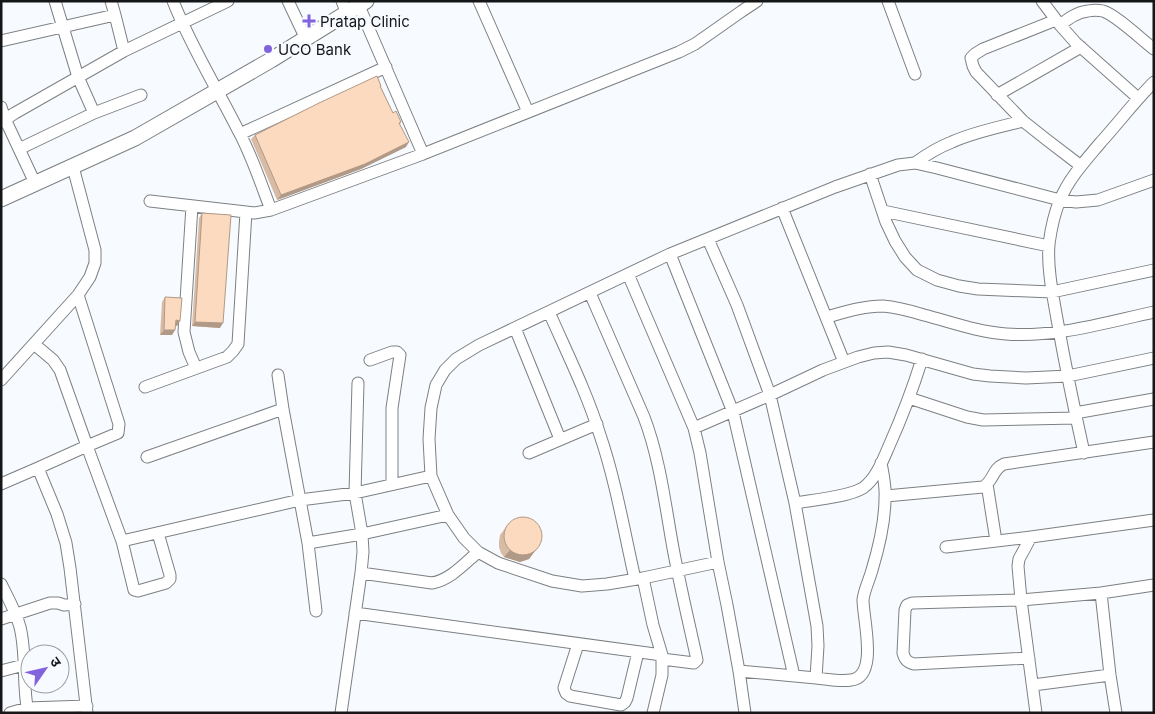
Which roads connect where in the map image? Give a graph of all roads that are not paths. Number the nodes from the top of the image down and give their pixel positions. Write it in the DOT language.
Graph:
graph roads {
  1 [pos="55,1"];
  2 [pos="111,1"];
  3 [pos="173,1"];
  4 [pos="228,1"];
  5 [pos="288,1"];
  6 [pos="479,1"];
  7 [pos="757,1"];
  8 [pos="888,1"];
  9 [pos="1042,1"];
  10 [pos="354,6"];
  11 [pos="115,15"];
  12 [pos="1058,22"];
  13 [pos="182,24"];
  14 [pos="64,27"];
  15 [pos="306,39"];
  16 [pos="1,41"];
  17 [pos="1081,47"];
  18 [pos="1154,49"];
  19 [pos="124,51"];
  20 [pos="386,67"];
  21 [pos="915,74"];
  22 [pos="78,77"];
  23 [pos="1154,82"];
  24 [pos="216,91"];
  25 [pos="141,95"];
  26 [pos="997,95"];
  27 [pos="1138,98"];
  28 [pos="1,107"];
  29 [pos="528,112"];
  30 [pos="94,113"];
  31 [pos="3,121"];
  32 [pos="1023,121"];
  33 [pos="240,134"];
  34 [pos="19,149"];
  35 [pos="423,154"];
  36 [pos="915,163"];
  37 [pos="1081,166"];
  38 [pos="73,167"];
  39 [pos="870,174"];
  40 [pos="1154,180"];
  41 [pos="35,183"];
  42 [pos="1,199"];
  43 [pos="1060,200"];
  44 [pos="150,201"];
  45 [pos="192,206"];
  46 [pos="782,208"];
  47 [pos="271,210"];
  48 [pos="246,212"];
  49 [pos="883,212"];
  50 [pos="708,239"];
  51 [pos="1049,246"];
  52 [pos="670,254"];
  53 [pos="1154,270"];
  54 [pos="628,274"];
  55 [pos="1052,292"];
  56 [pos="590,293"];
  57 [pos="78,295"];
  58 [pos="549,312"];
  59 [pos="1154,312"];
  60 [pos="827,317"];
  61 [pos="515,328"];
  62 [pos="1060,332"];
  63 [pos="34,344"];
  64 [pos="1154,358"];
  65 [pos="922,359"];
  66 [pos="370,360"];
  67 [pos="844,362"];
  68 [pos="196,368"];
  69 [pos="278,375"];
  70 [pos="1068,376"];
  71 [pos="1,380"];
  72 [pos="358,383"];
  73 [pos="145,387"];
  74 [pos="770,395"];
  75 [pos="909,398"];
  76 [pos="1154,399"];
  77 [pos="283,409"];
  78 [pos="733,412"];
  79 [pos="1076,415"];
  80 [pos="597,424"];
  81 [pos="694,428"];
  82 [pos="560,440"];
  83 [pos="1154,442"];
  84 [pos="87,446"];
  85 [pos="529,453"];
  86 [pos="1084,453"];
  87 [pos="147,456"];
  88 [pos="881,463"];
  89 [pos="38,468"];
  90 [pos="431,476"];
  91 [pos="1,484"];
  92 [pos="392,484"];
  93 [pos="987,484"];
  94 [pos="355,493"];
  95 [pos="886,496"];
  96 [pos="300,500"];
  97 [pos="795,503"];
  98 [pos="448,516"];
  99 [pos="1154,520"];
  100 [pos="158,533"];
  101 [pos="362,534"];
  102 [pos="1031,537"];
  103 [pos="122,541"];
  104 [pos="996,541"];
  105 [pos="308,543"];
  106 [pos="946,547"];
  107 [pos="478,552"];
  108 [pos="718,562"];
  109 [pos="678,571"];
  110 [pos="361,573"];
  111 [pos="639,579"];
  112 [pos="1,584"];
  113 [pos="1154,585"];
  114 [pos="1101,593"];
  115 [pos="1021,600"];
  116 [pos="75,604"];
  117 [pos="316,611"];
  118 [pos="355,613"];
  119 [pos="16,615"];
  120 [pos="1,619"];
  121 [pos="23,644"];
  122 [pos="578,644"];
  123 [pos="638,652"];
  124 [pos="662,657"];
  125 [pos="1029,658"];
  126 [pos="20,666"];
  127 [pos="1,671"];
  128 [pos="739,671"];
  129 [pos="1110,675"];
  130 [pos="794,676"];
  131 [pos="816,678"];
  132 [pos="1032,684"];
  133 [pos="26,694"];
  134 [pos="87,710"];
  135 [pos="27,711"];
  136 [pos="10,713"];
  137 [pos="342,713"];
  138 [pos="653,713"];
  139 [pos="745,713"];
  140 [pos="1036,713"];
  141 [pos="1116,713"];
  1 -- 14 [label="street"];
  2 -- 11 [label="street"];
  3 -- 13 [label="street"];
  4 -- 13 [label="street"];
  5 -- 15 [label="street"];
  6 -- 29 [label="street"];
  7 -- 29 [label="street"];
  8 -- 21 [label="street"];
  9 -- 12 [label="street"];
  10 -- 15 [label="street"];
  10 -- 20 [label="street"];
  11 -- 14 [label="street"];
  11 -- 19 [label="street"];
  12 -- 17 [label="street"];
  12 -- 18 [label="street"];
  12 -- 26 [label="street"];
  13 -- 19 [label="street"];
  13 -- 24 [label="street"];
  14 -- 16 [label="street"];
  14 -- 22 [label="street"];
  15 -- 24 [label="street"];
  17 -- 26 [label="street"];
  17 -- 27 [label="street"];
  19 -- 22 [label="street"];
  20 -- 33 [label="street"];
  20 -- 35 [label="street"];
  22 -- 30 [label="street"];
  22 -- 31 [label="street"];
  23 -- 27 [label="street"];
  24 -- 33 [label="street"];
  24 -- 38 [label="street"];
  25 -- 30 [label="street"];
  26 -- 32 [label="street"];
  27 -- 37 [label="street"];
  28 -- 31 [label="street"];
  29 -- 35 [label="street"];
  30 -- 34 [label="street"];
  31 -- 34 [label="street"];
  32 -- 36 [label="street"];
  32 -- 37 [label="street"];
  33 -- 47 [label="street"];
  34 -- 41 [label="street"];
  35 -- 47 [label="street"];
  36 -- 39 [label="street"];
  36 -- 43 [label="street"];
  37 -- 43 [label="street"];
  38 -- 41 [label="street"];
  38 -- 57 [label="street"];
  39 -- 46 [label="street"];
  39 -- 49 [label="street"];
  40 -- 43 [label="street"];
  41 -- 42 [label="street"];
  43 -- 51 [label="street"];
  44 -- 45 [label="street"];
  45 -- 48 [label="street"];
  45 -- 68 [label="street"];
  46 -- 50 [label="street"];
  46 -- 60 [label="street"];
  47 -- 48 [label="street"];
  48 -- 68 [label="street"];
  49 -- 51 [label="street"];
  49 -- 55 [label="street"];
  50 -- 52 [label="street"];
  50 -- 74 [label="street"];
  51 -- 55 [label="street"];
  52 -- 54 [label="street"];
  52 -- 78 [label="street"];
  53 -- 55 [label="street"];
  54 -- 56 [label="street"];
  54 -- 81 [label="street"];
  55 -- 62 [label="street"];
  56 -- 58 [label="street"];
  56 -- 109 [label="street"];
  57 -- 63 [label="street"];
  57 -- 84 [label="street"];
  58 -- 61 [label="street"];
  58 -- 80 [label="street"];
  59 -- 62 [label="street"];
  60 -- 62 [label="street"];
  60 -- 67 [label="street"];
  61 -- 82 [label="street"];
  61 -- 90 [label="street"];
  62 -- 70 [label="street"];
  63 -- 71 [label="street"];
  63 -- 84 [label="street"];
  64 -- 70 [label="street"];
  65 -- 67 [label="street"];
  65 -- 70 [label="street"];
  65 -- 75 [label="street"];
  66 -- 92 [label="street"];
  67 -- 74 [label="street"];
  68 -- 73 [label="street"];
  69 -- 77 [label="street"];
  70 -- 79 [label="street"];
  72 -- 94 [label="street"];
  74 -- 78 [label="street"];
  74 -- 97 [label="street"];
  75 -- 79 [label="street"];
  75 -- 88 [label="street"];
  76 -- 79 [label="street"];
  77 -- 87 [label="street"];
  77 -- 96 [label="street"];
  78 -- 81 [label="street"];
  78 -- 130 [label="street"];
  79 -- 86 [label="street"];
  80 -- 82 [label="street"];
  80 -- 111 [label="street"];
  81 -- 108 [label="street"];
  82 -- 85 [label="street"];
  83 -- 86 [label="street"];
  84 -- 89 [label="street"];
  84 -- 103 [label="street"];
  86 -- 93 [label="street"];
  88 -- 95 [label="street"];
  88 -- 97 [label="street"];
  89 -- 91 [label="street"];
  89 -- 116 [label="street"];
  90 -- 92 [label="street"];
  90 -- 98 [label="street"];
  92 -- 94 [label="street"];
  93 -- 95 [label="street"];
  93 -- 104 [label="street"];
  94 -- 96 [label="street"];
  94 -- 101 [label="street"];
  95 -- 131 [label="street"];
  96 -- 100 [label="street"];
  96 -- 105 [label="street"];
  97 -- 131 [label="street"];
  98 -- 101 [label="street"];
  98 -- 107 [label="street"];
  99 -- 102 [label="street"];
  100 -- 103 [label="street"];
  100 -- 103 [label="street"];
  101 -- 105 [label="street"];
  101 -- 110 [label="street"];
  102 -- 104 [label="street"];
  102 -- 115 [label="street"];
  104 -- 106 [label="street"];
  105 -- 117 [label="street"];
  107 -- 110 [label="street"];
  107 -- 111 [label="street"];
  108 -- 109 [label="street"];
  108 -- 128 [label="street"];
  109 -- 111 [label="street"];
  109 -- 124 [label="street"];
  110 -- 118 [label="street"];
  111 -- 124 [label="street"];
  112 -- 119 [label="street"];
  113 -- 114 [label="street"];
  114 -- 115 [label="street"];
  114 -- 129 [label="street"];
  115 -- 125 [label="street"];
  115 -- 125 [label="street"];
  116 -- 119 [label="street"];
  116 -- 134 [label="street"];
  118 -- 122 [label="street"];
  118 -- 137 [label="street"];
  119 -- 120 [label="street"];
  119 -- 121 [label="street"];
  122 -- 123 [label="street"];
  122 -- 123 [label="street"];
  123 -- 124 [label="street"];
  124 -- 138 [label="street"];
  125 -- 132 [label="street"];
  126 -- 127 [label="street"];
  128 -- 130 [label="street"];
  128 -- 139 [label="street"];
  129 -- 132 [label="street"];
  129 -- 141 [label="street"];
  130 -- 131 [label="street"];
  132 -- 140 [label="street"];
  133 -- 135 [label="street"];
  134 -- 135 [label="street"];
  135 -- 136 [label="street"];
}
